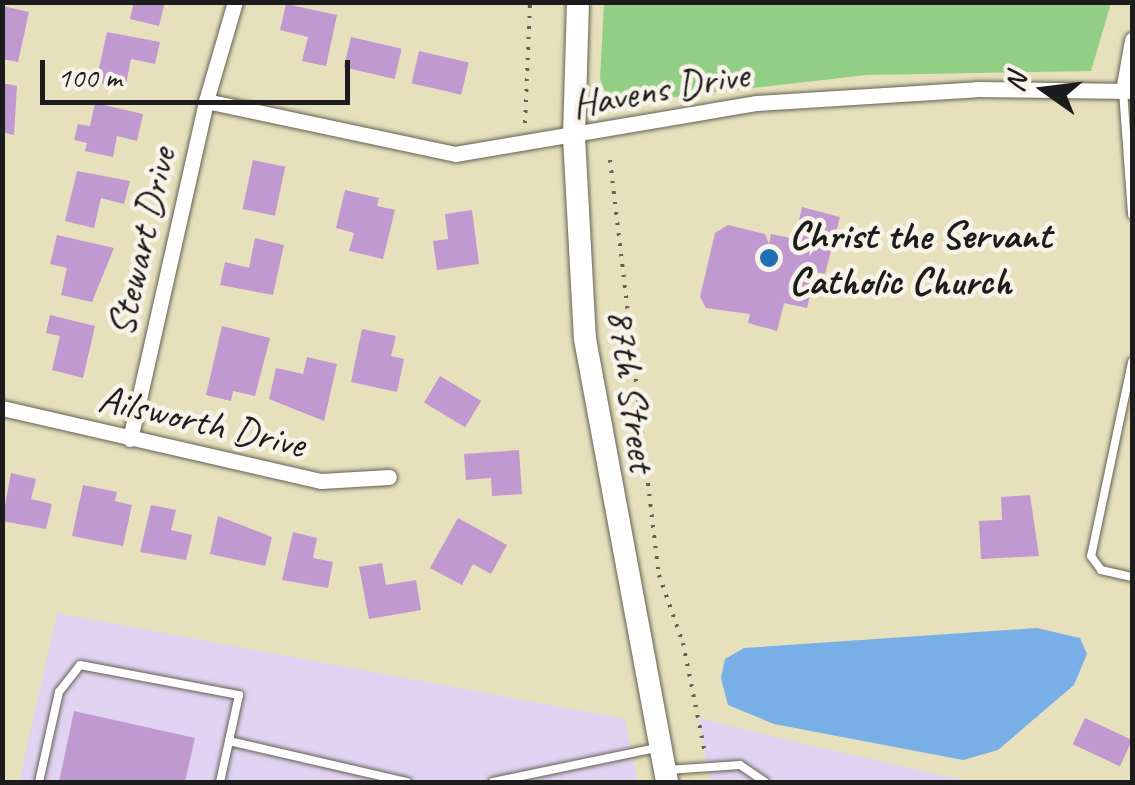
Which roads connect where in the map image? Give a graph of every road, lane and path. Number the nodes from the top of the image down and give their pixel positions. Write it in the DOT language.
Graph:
graph roads {
  1 [pos="235,2"];
  2 [pos="530,2"];
  3 [pos="578,2"];
  4 [pos="1132,40"];
  5 [pos="1128,91"];
  6 [pos="206,101"];
  7 [pos="524,128"];
  8 [pos="574,137"];
  9 [pos="610,160"];
  10 [pos="1132,215"];
  11 [pos="1132,362"];
  12 [pos="2,408"];
  13 [pos="130,439"];
  14 [pos="389,478"];
  15 [pos="1132,577"];
  16 [pos="229,741"];
  17 [pos="708,764"];
  18 [pos="665,773"];
  19 [pos="39,782"];
  20 [pos="220,782"];
  21 [pos="407,782"];
  22 [pos="493,782"];
  23 [pos="765,782"];
  1 -- 6 [label="street, Stewart Drive"];
  2 -- 7 [label="path"];
  3 -- 8 [label="main road, 87th Street"];
  4 -- 5 [label="street"];
  5 -- 8 [label="street, Havens Drive"];
  5 -- 10 [label="lane"];
  6 -- 8 [label="street, Havens Drive"];
  6 -- 13 [label="street, Stewart Drive"];
  8 -- 18 [label="main road, 87th Street"];
  9 -- 17 [label="path"];
  11 -- 15 [label="lane"];
  12 -- 13 [label="street, Ailsworth Drive"];
  13 -- 14 [label="street, Ailsworth Drive"];
  16 -- 19 [label="lane"];
  16 -- 20 [label="lane"];
  16 -- 21 [label="lane"];
  17 -- 18 [label="lane"];
  17 -- 23 [label="lane"];
  18 -- 22 [label="lane"];
}
